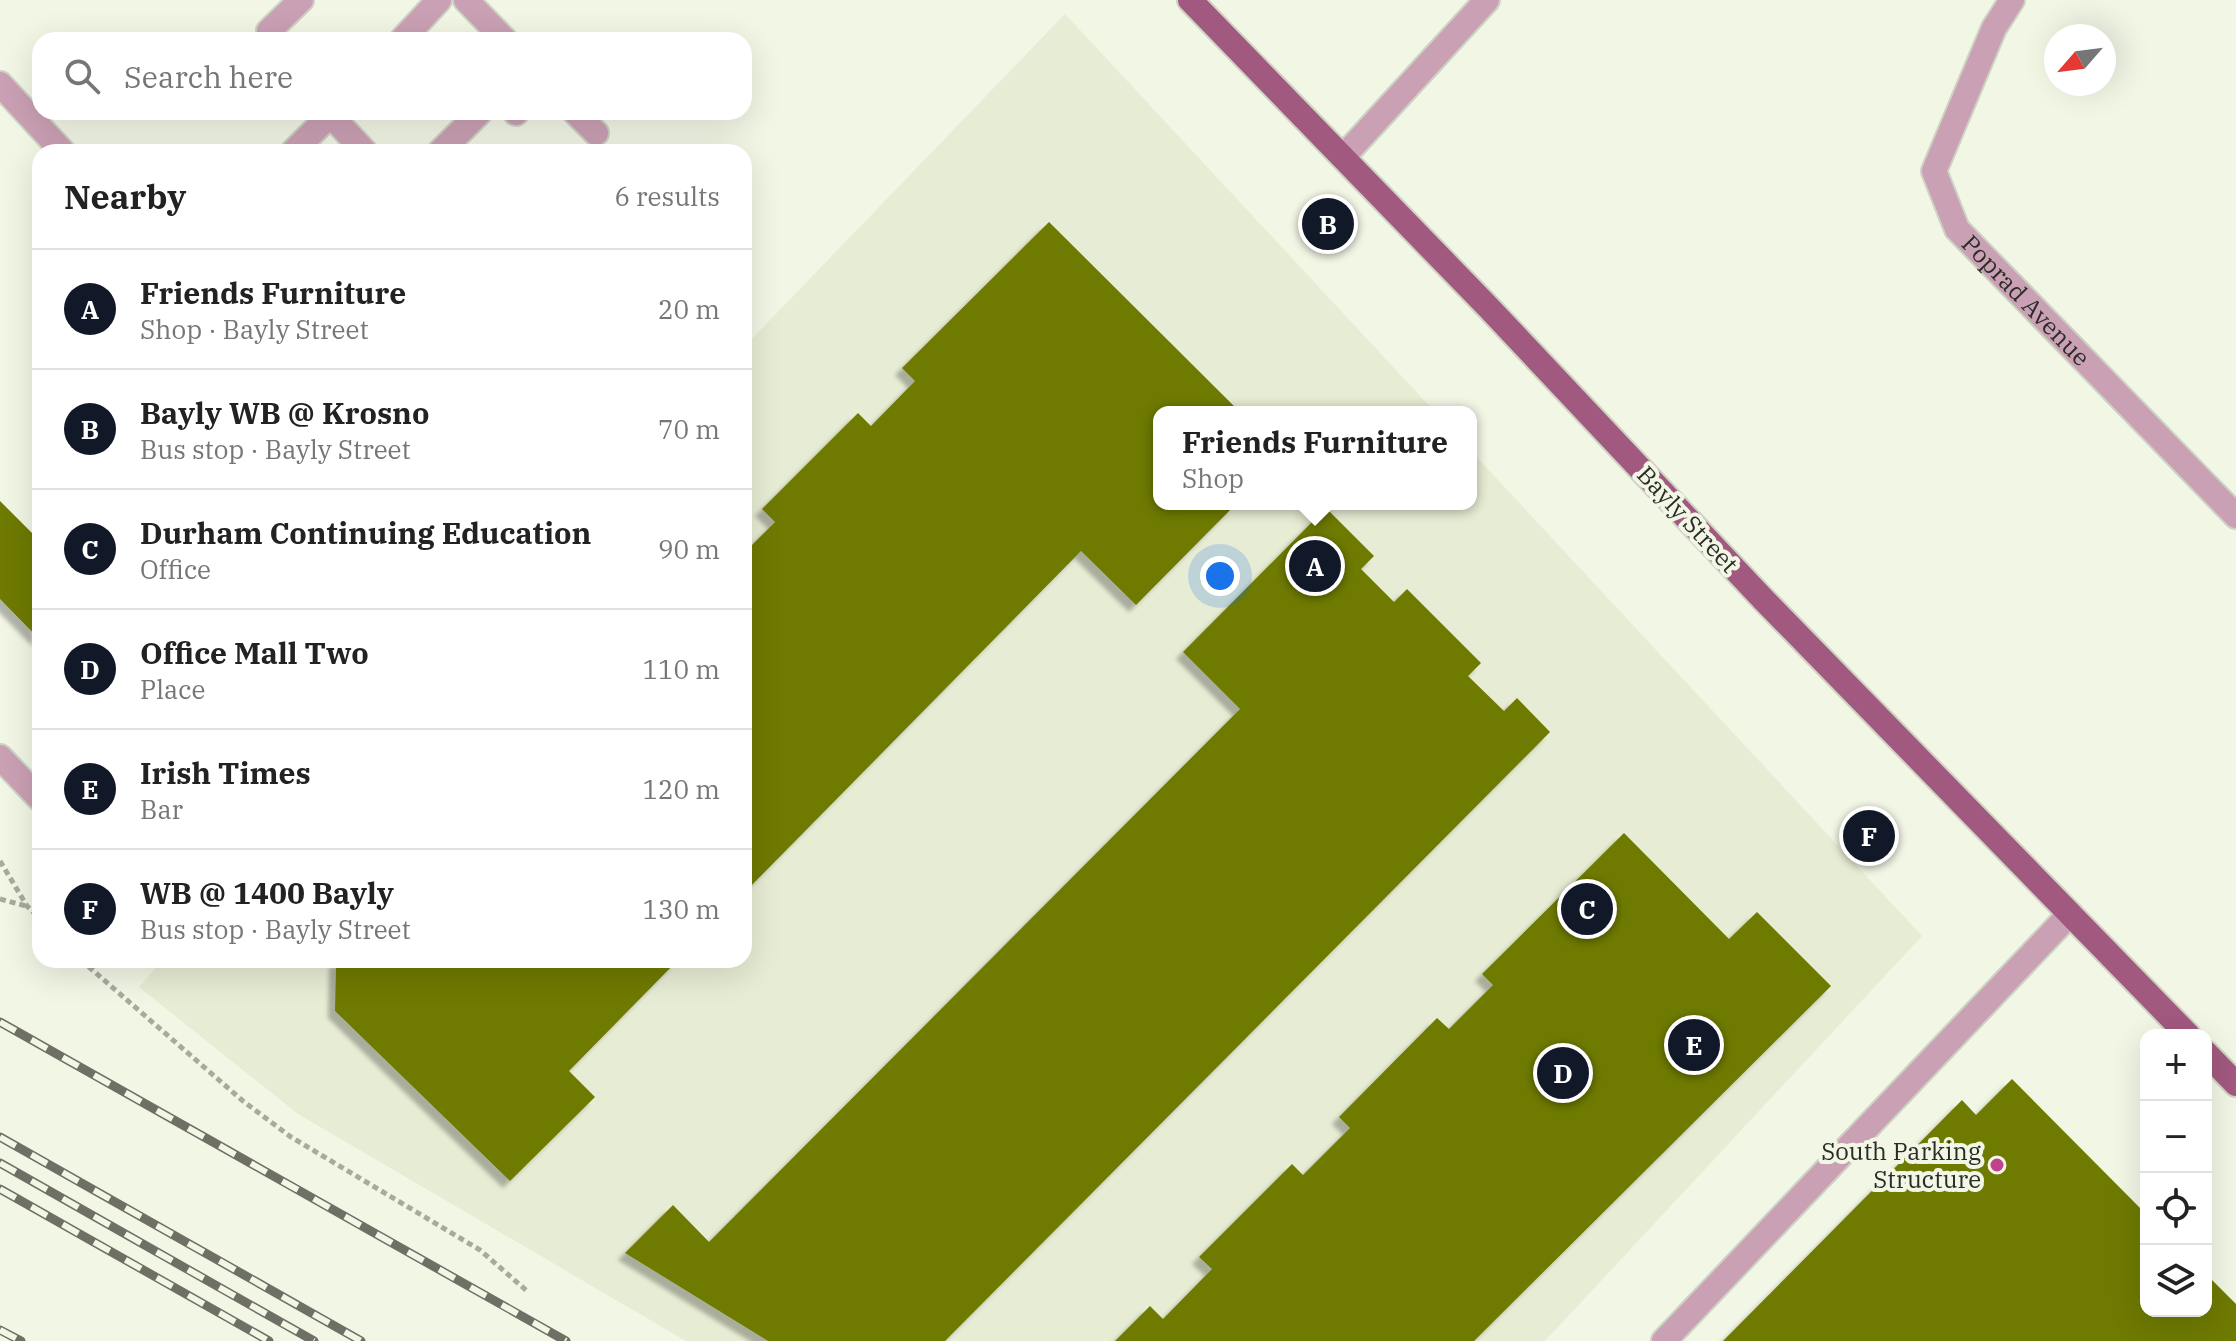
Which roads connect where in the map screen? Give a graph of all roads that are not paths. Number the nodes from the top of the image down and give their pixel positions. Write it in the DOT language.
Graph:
graph roads {
  1 [pos="301,0"];
  2 [pos="439,0"];
  3 [pos="466,0"];
  4 [pos="1190,0"];
  5 [pos="1487,0"];
  6 [pos="2012,0"];
  7 [pos="269,32"];
  8 [pos="409,32"];
  9 [pos="497,32"];
  10 [pos="0,84"];
  11 [pos="32,119"];
  12 [pos="33,120"];
  13 [pos="324,120"];
  14 [pos="337,120"];
  15 [pos="472,120"];
  16 [pos="583,120"];
  17 [pos="596,133"];
  18 [pos="56,144"];
  19 [pos="301,144"];
  20 [pos="358,144"];
  21 [pos="448,144"];
  22 [pos="1344,156"];
  23 [pos="2236,516"];
  24 [pos="0,757"];
  25 [pos="32,791"];
  26 [pos="2070,914"];
  27 [pos="2182,1029"];
  28 [pos="2212,1059"];
  29 [pos="2236,1084"];
  30 [pos="1664,1341"];
  1 -- 7 [label="street"];
  2 -- 8 [label="street"];
  3 -- 9 [label="street"];
  4 -- 22 [label="main road, Bayly Street"];
  5 -- 22 [label="street"];
  6 -- 23 [label="street, Poprad Avenue"];
  10 -- 11 [label="street"];
  12 -- 18 [label="street"];
  13 -- 19 [label="street"];
  14 -- 20 [label="street"];
  15 -- 21 [label="street"];
  16 -- 17 [label="street"];
  22 -- 26 [label="main road, Bayly Street"];
  24 -- 25 [label="street"];
  26 -- 27 [label="main road, Bayly Street"];
  26 -- 30 [label="street"];
  28 -- 29 [label="main road"];
}
